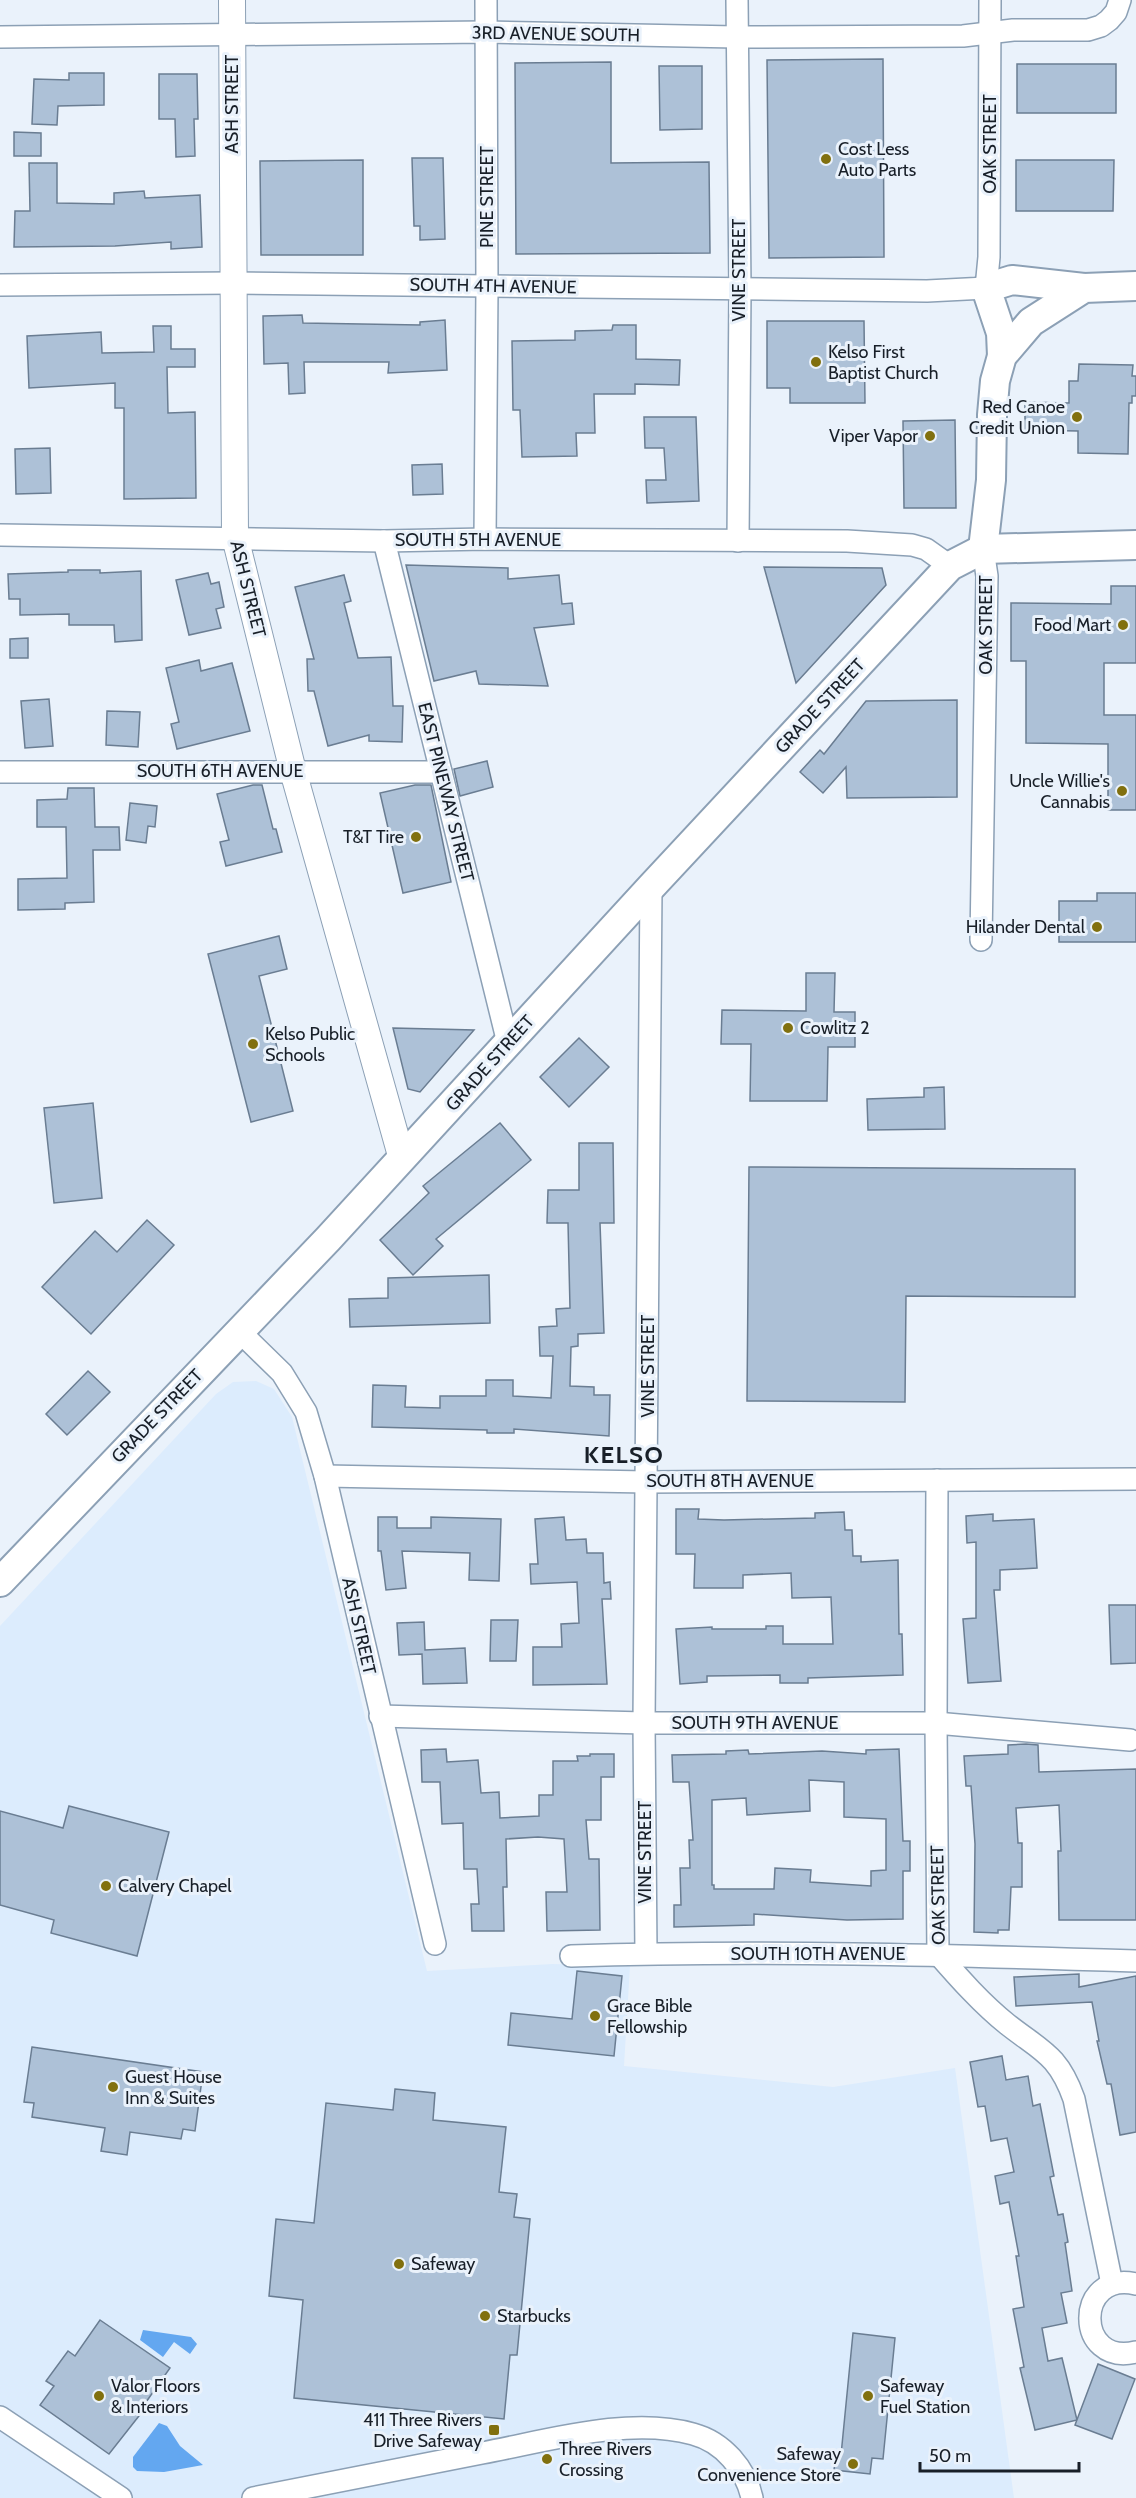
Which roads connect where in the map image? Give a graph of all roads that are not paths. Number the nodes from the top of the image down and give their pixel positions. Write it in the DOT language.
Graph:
graph roads {
  1 [pos="232,0"];
  2 [pos="486,0"];
  3 [pos="736,0"];
  4 [pos="990,0"];
  5 [pos="1120,0"];
  6 [pos="486,32"];
  7 [pos="990,33"];
  8 [pos="231,35"];
  9 [pos="0,37"];
  10 [pos="736,37"];
  11 [pos="1129,282"];
  12 [pos="232,283"];
  13 [pos="0,285"];
  14 [pos="488,287"];
  15 [pos="986,288"];
  16 [pos="1084,288"];
  17 [pos="740,289"];
  18 [pos="1002,356"];
  19 [pos="0,535"];
  20 [pos="235,537"];
  21 [pos="485,539"];
  22 [pos="384,541"];
  23 [pos="738,541"];
  24 [pos="1136,545"];
  25 [pos="983,549"];
  26 [pos="950,567"];
  27 [pos="293,771"];
  28 [pos="0,772"];
  29 [pos="441,772"];
  30 [pos="651,887"];
  31 [pos="981,940"];
  32 [pos="508,1043"];
  33 [pos="402,1159"];
  34 [pos="239,1331"];
  35 [pos="325,1476"];
  36 [pos="1136,1479"];
  37 [pos="937,1480"];
  38 [pos="647,1482"];
  39 [pos="0,1582"];
  40 [pos="380,1716"];
  41 [pos="644,1723"];
  42 [pos="936,1723"];
  43 [pos="1130,1740"];
  44 [pos="435,1944"];
  45 [pos="646,1953"];
  46 [pos="938,1954"];
  47 [pos="571,1956"];
  48 [pos="1136,1961"];
  49 [pos="1112,2284"];
  50 [pos="1136,2284"];
  51 [pos="1136,2352"];
  52 [pos="0,2416"];
  53 [pos="121,2498"];
  54 [pos="254,2498"];
  55 [pos="752,2498"];
  1 -- 8 [label="street, ASH STREET"];
  2 -- 6 [label="street, PINE STREET"];
  3 -- 10 [label="street, VINE STREET"];
  4 -- 7 [label="street, OAK STREET"];
  5 -- 7 [label="street, 3RD AVENUE SOUTH"];
  6 -- 8 [label="street, 3RD AVENUE SOUTH"];
  6 -- 10 [label="street, 3RD AVENUE SOUTH"];
  6 -- 14 [label="street, PINE STREET"];
  7 -- 10 [label="street, 3RD AVENUE SOUTH"];
  7 -- 15 [label="street, OAK STREET"];
  8 -- 9 [label="street, 3RD AVENUE SOUTH"];
  8 -- 12 [label="street, ASH STREET"];
  10 -- 17 [label="street, VINE STREET"];
  11 -- 16 [label="main road"];
  12 -- 13 [label="street, SOUTH 4TH AVENUE"];
  12 -- 14 [label="street, SOUTH 4TH AVENUE"];
  12 -- 20 [label="street, ASH STREET"];
  14 -- 17 [label="street, SOUTH 4TH AVENUE"];
  14 -- 21 [label="street, PINE STREET"];
  15 -- 16 [label="main road"];
  15 -- 17 [label="street, SOUTH 4TH AVENUE"];
  15 -- 18 [label="main road"];
  16 -- 18 [label="main road, OAK STREET"];
  17 -- 23 [label="street, VINE STREET"];
  18 -- 25 [label="main road, OAK STREET"];
  19 -- 20 [label="street, SOUTH 5TH AVENUE"];
  20 -- 22 [label="street, SOUTH 5TH AVENUE"];
  20 -- 27 [label="street, ASH STREET"];
  21 -- 22 [label="street, SOUTH 5TH AVENUE"];
  21 -- 23 [label="street, SOUTH 5TH AVENUE"];
  22 -- 29 [label="street, EAST PINEWAY STREET"];
  23 -- 26 [label="street, SOUTH 5TH AVENUE"];
  24 -- 25 [label="main road"];
  25 -- 26 [label="main road, GRADE STREET"];
  25 -- 31 [label="street, OAK STREET"];
  26 -- 30 [label="main road, GRADE STREET"];
  27 -- 28 [label="street, SOUTH 6TH AVENUE"];
  27 -- 29 [label="street, SOUTH 6TH AVENUE"];
  27 -- 33 [label="street, ASH STREET"];
  29 -- 32 [label="street, EAST PINEWAY STREET"];
  30 -- 32 [label="main road, GRADE STREET"];
  30 -- 38 [label="street, VINE STREET"];
  32 -- 33 [label="main road, GRADE STREET"];
  33 -- 34 [label="main road, GRADE STREET"];
  34 -- 35 [label="street, ASH STREET"];
  34 -- 39 [label="main road, GRADE STREET"];
  35 -- 38 [label="street, SOUTH 8TH AVENUE"];
  35 -- 40 [label="street, ASH STREET"];
  36 -- 37 [label="street, SOUTH 8TH AVENUE"];
  37 -- 38 [label="street, SOUTH 8TH AVENUE"];
  37 -- 42 [label="street, OAK STREET"];
  38 -- 41 [label="street, VINE STREET"];
  40 -- 41 [label="street, SOUTH 9TH AVENUE"];
  40 -- 44 [label="street, ASH STREET"];
  41 -- 42 [label="street, SOUTH 9TH AVENUE"];
  41 -- 45 [label="street, VINE STREET"];
  42 -- 43 [label="street, SOUTH 9TH AVENUE"];
  42 -- 46 [label="street, OAK STREET"];
  45 -- 46 [label="street, SOUTH 10TH AVENUE"];
  45 -- 47 [label="street, SOUTH 10TH AVENUE"];
  46 -- 48 [label="street, SOUTH 10TH AVENUE"];
  46 -- 49 [label="street, OAK STREET"];
  49 -- 50 [label="street"];
  49 -- 51 [label="street"];
  52 -- 53 [label="street"];
  54 -- 55 [label="street"];
}
